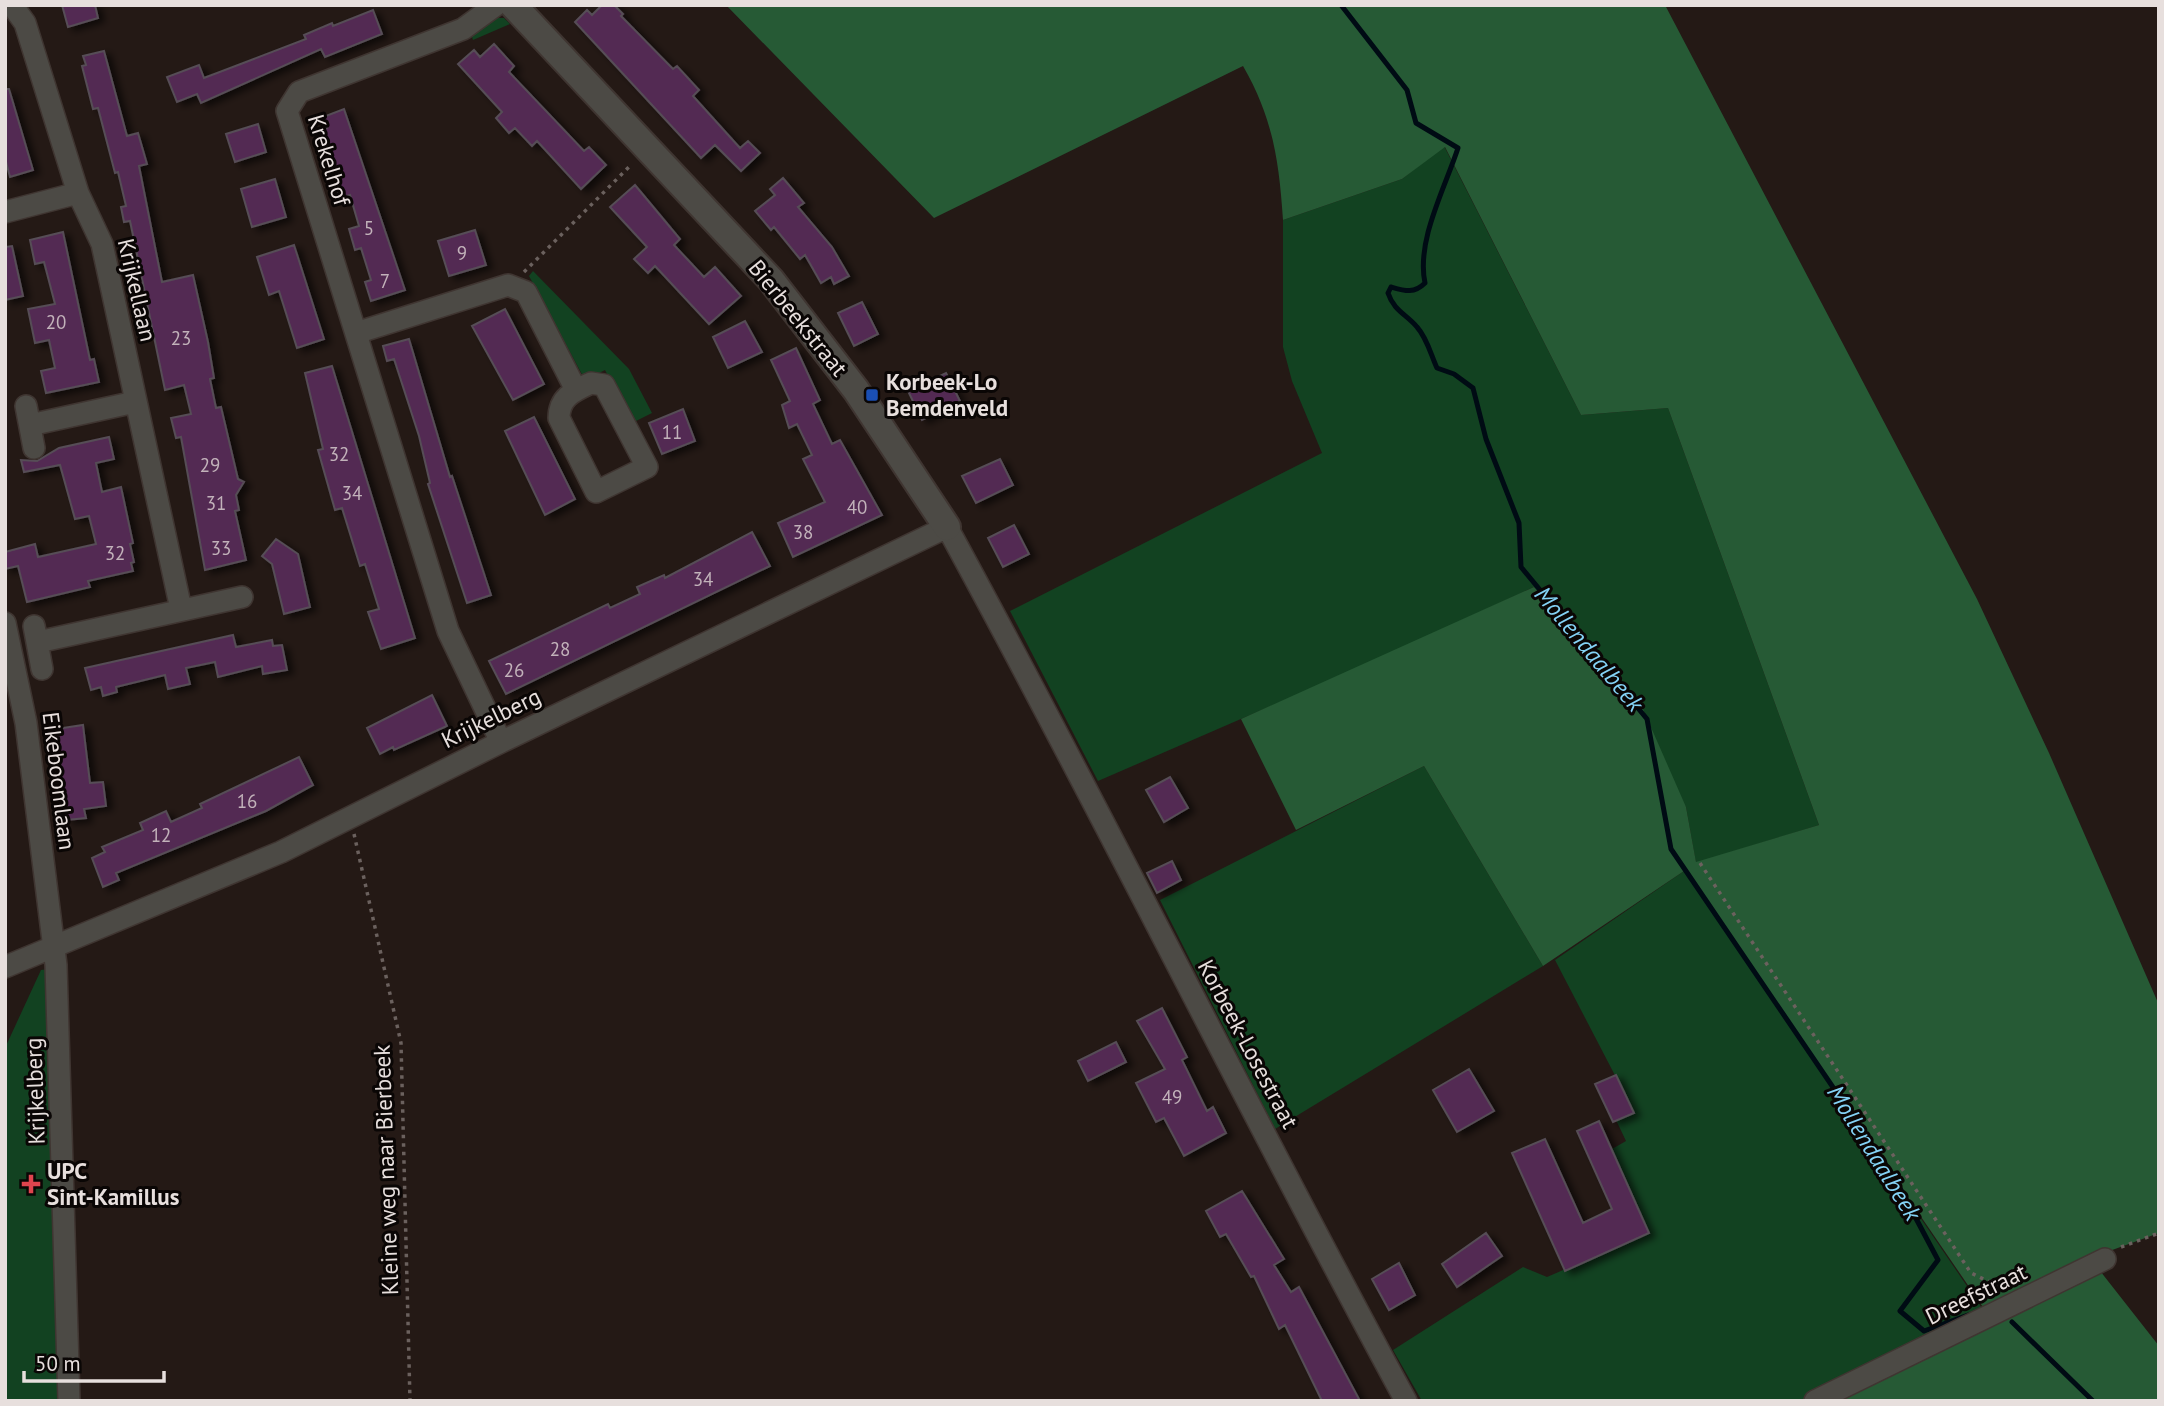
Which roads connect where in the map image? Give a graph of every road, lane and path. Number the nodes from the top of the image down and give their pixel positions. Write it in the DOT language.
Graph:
graph roads {
  1 [pos="12,5"];
  2 [pos="496,5"];
  3 [pos="513,5"];
  4 [pos="648,148"];
  5 [pos="78,193"];
  6 [pos="5,212"];
  7 [pos="516,286"];
  8 [pos="356,332"];
  9 [pos="576,390"];
  10 [pos="135,402"];
  11 [pos="34,448"];
  12 [pos="947,527"];
  13 [pos="242,597"];
  14 [pos="181,609"];
  15 [pos="5,623"];
  16 [pos="42,669"];
  17 [pos="1048,710"];
  18 [pos="501,742"];
  19 [pos="347,819"];
  20 [pos="1700,863"];
  21 [pos="53,947"];
  22 [pos="5,967"];
  23 [pos="2159,1233"];
  24 [pos="2105,1259"];
  25 [pos="2026,1300"];
  26 [pos="69,1401"];
  27 [pos="410,1401"];
  28 [pos="1406,1401"];
  29 [pos="1815,1401"];
  1 -- 5 [label="street, Krijkellaan"];
  2 -- 8 [label="street, Krekelhof"];
  3 -- 4 [label="street, Bierbeekstraat"];
  4 -- 7 [label="path"];
  4 -- 12 [label="street, Bierbeekstraat"];
  5 -- 6 [label="street"];
  5 -- 10 [label="street, Krijkellaan"];
  7 -- 8 [label="street"];
  7 -- 9 [label="street"];
  8 -- 18 [label="street, Krekelhof"];
  9 -- 9 [label="street"];
  10 -- 11 [label="street"];
  10 -- 14 [label="street, Krijkellaan"];
  12 -- 17 [label="street, Bierbeekstraat"];
  12 -- 18 [label="street, Krijkelberg"];
  13 -- 14 [label="street"];
  14 -- 16 [label="street"];
  15 -- 21 [label="street, Eikeboomlaan"];
  17 -- 28 [label="street, Korbeek-Losestraat"];
  18 -- 19 [label="street, Krijkelberg"];
  19 -- 21 [label="street, Krijkelberg"];
  19 -- 27 [label="path, Kleine weg naar Bierbeek"];
  20 -- 25 [label="path"];
  21 -- 22 [label="street, Krijkelberg"];
  21 -- 26 [label="street, Krijkelberg"];
  23 -- 24 [label="path"];
  24 -- 25 [label="street, Dreefstraat"];
  25 -- 29 [label="street, Dreefstraat"];
}
